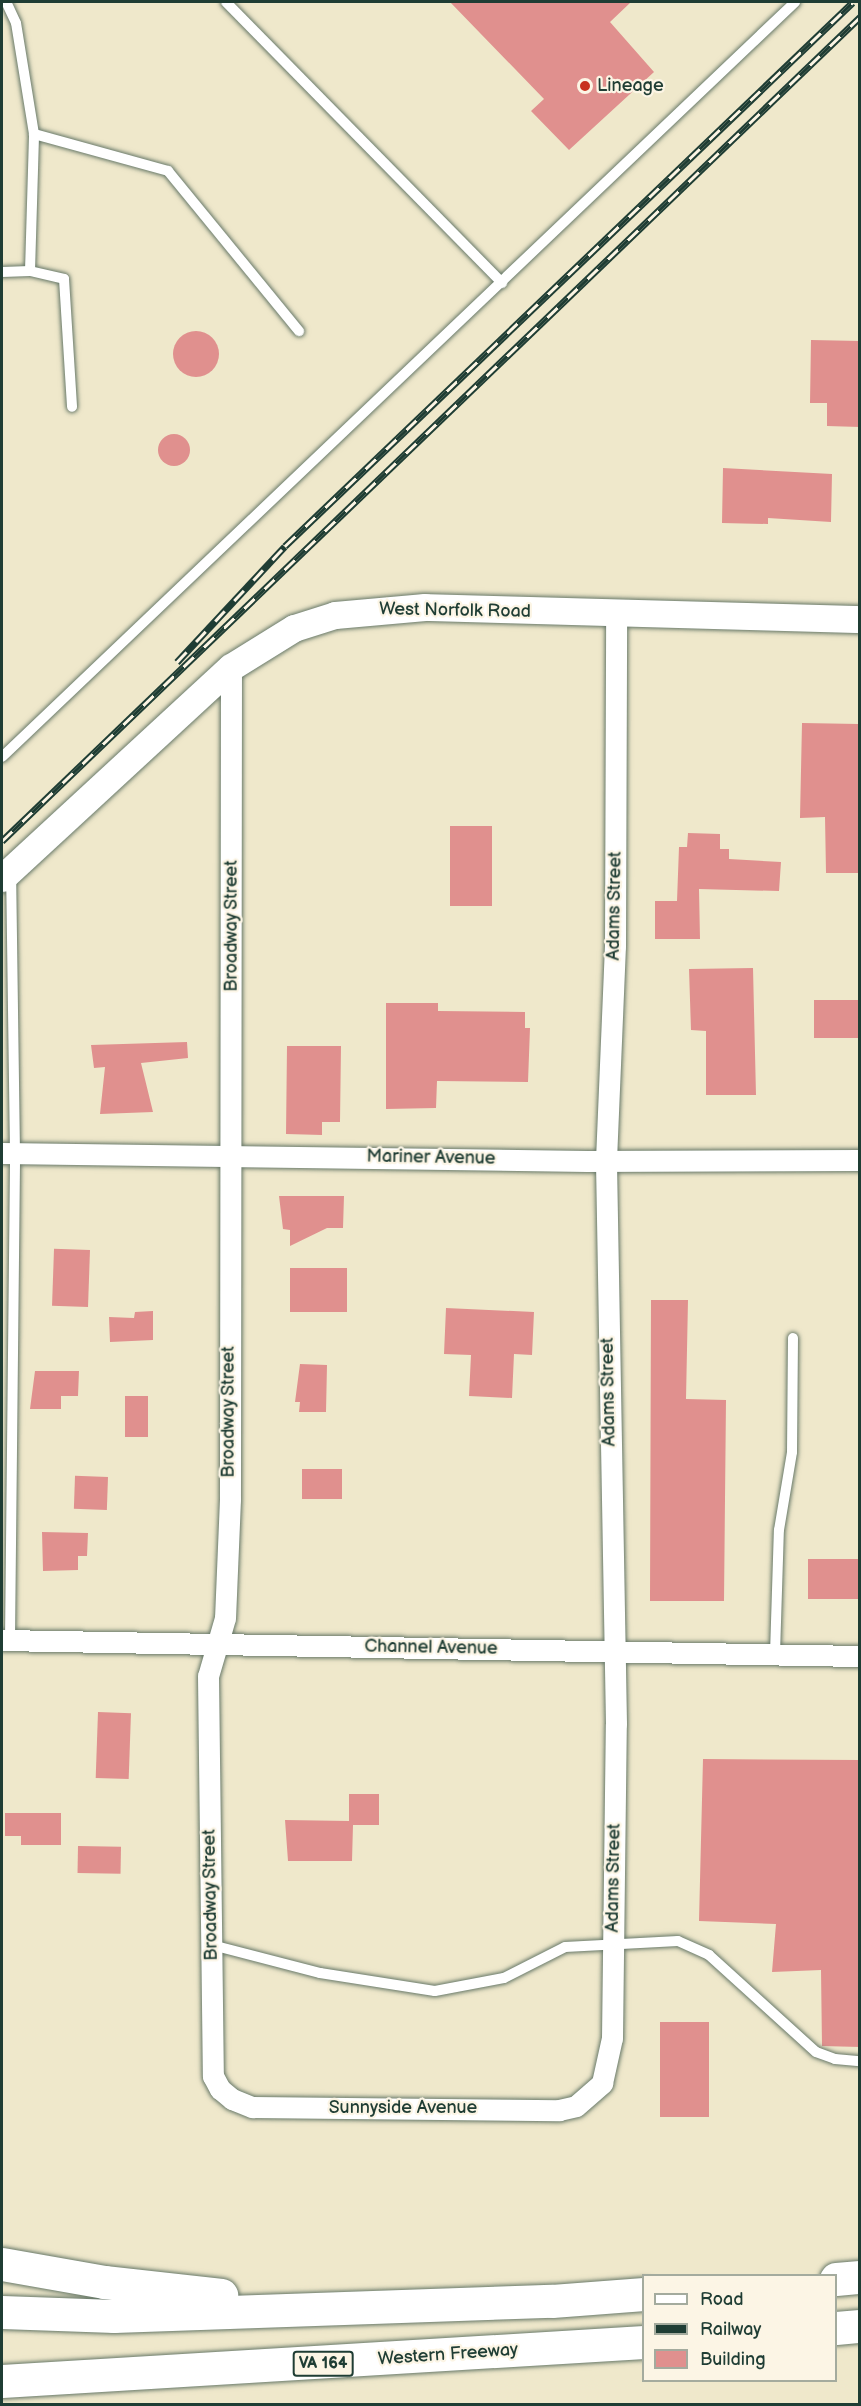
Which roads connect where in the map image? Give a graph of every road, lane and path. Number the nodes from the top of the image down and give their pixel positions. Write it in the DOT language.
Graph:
graph roads {
  1 [pos="6,2"];
  2 [pos="226,2"];
  3 [pos="795,2"];
  4 [pos="34,134"];
  5 [pos="30,271"];
  6 [pos="2,272"];
  7 [pos="502,283"];
  8 [pos="299,332"];
  9 [pos="72,407"];
  10 [pos="616,615"];
  11 [pos="860,619"];
  12 [pos="231,667"];
  13 [pos="2,757"];
  14 [pos="6,874"];
  15 [pos="8,1153"];
  16 [pos="231,1155"];
  17 [pos="606,1160"];
  18 [pos="860,1160"];
  19 [pos="793,1338"];
  20 [pos="6,1640"];
  21 [pos="216,1645"];
  22 [pos="614,1650"];
  23 [pos="775,1654"];
  24 [pos="860,1656"];
  25 [pos="613,1944"];
  26 [pos="212,1945"];
  27 [pos="860,2061"];
  28 [pos="527,2107"];
  29 [pos="278,2108"];
  30 [pos="2,2264"];
  31 [pos="860,2277"];
  32 [pos="837,2279"];
  33 [pos="642,2294"];
  34 [pos="352,2307"];
  35 [pos="2,2312"];
  36 [pos="860,2326"];
  37 [pos="837,2328"];
  38 [pos="642,2342"];
  39 [pos="2,2381"];
  1 -- 4 [label="lane"];
  2 -- 7 [label="lane"];
  3 -- 7 [label="lane"];
  4 -- 5 [label="lane"];
  4 -- 8 [label="lane"];
  5 -- 6 [label="lane"];
  5 -- 9 [label="lane"];
  7 -- 13 [label="lane"];
  10 -- 11 [label="street, West Norfolk Road"];
  10 -- 12 [label="street, West Norfolk Road"];
  10 -- 17 [label="street, Adams Street"];
  12 -- 14 [label="street, West Norfolk Road"];
  12 -- 16 [label="street, Broadway Street"];
  14 -- 15 [label="lane"];
  15 -- 16 [label="street, Mariner Avenue"];
  15 -- 20 [label="lane"];
  16 -- 17 [label="street, Mariner Avenue"];
  16 -- 21 [label="street, Broadway Street"];
  17 -- 18 [label="street, Mariner Avenue"];
  17 -- 22 [label="street, Adams Street"];
  19 -- 23 [label="lane"];
  20 -- 21 [label="street, Channel Avenue"];
  21 -- 22 [label="street, Channel Avenue"];
  21 -- 26 [label="street, Broadway Street"];
  22 -- 23 [label="street, Channel Avenue"];
  22 -- 25 [label="street, Adams Street"];
  23 -- 24 [label="street, Channel Avenue"];
  25 -- 26 [label="lane"];
  25 -- 27 [label="lane"];
  25 -- 28 [label="street, Adams Street"];
  26 -- 29 [label="street, Broadway Street"];
  28 -- 29 [label="street, Sunnyside Avenue"];
  30 -- 34 [label="highway"];
  31 -- 32 [label="highway"];
  33 -- 34 [label="highway"];
  34 -- 35 [label="highway"];
  36 -- 37 [label="highway"];
  38 -- 39 [label="highway, Western Freeway / VA 164"];
}
